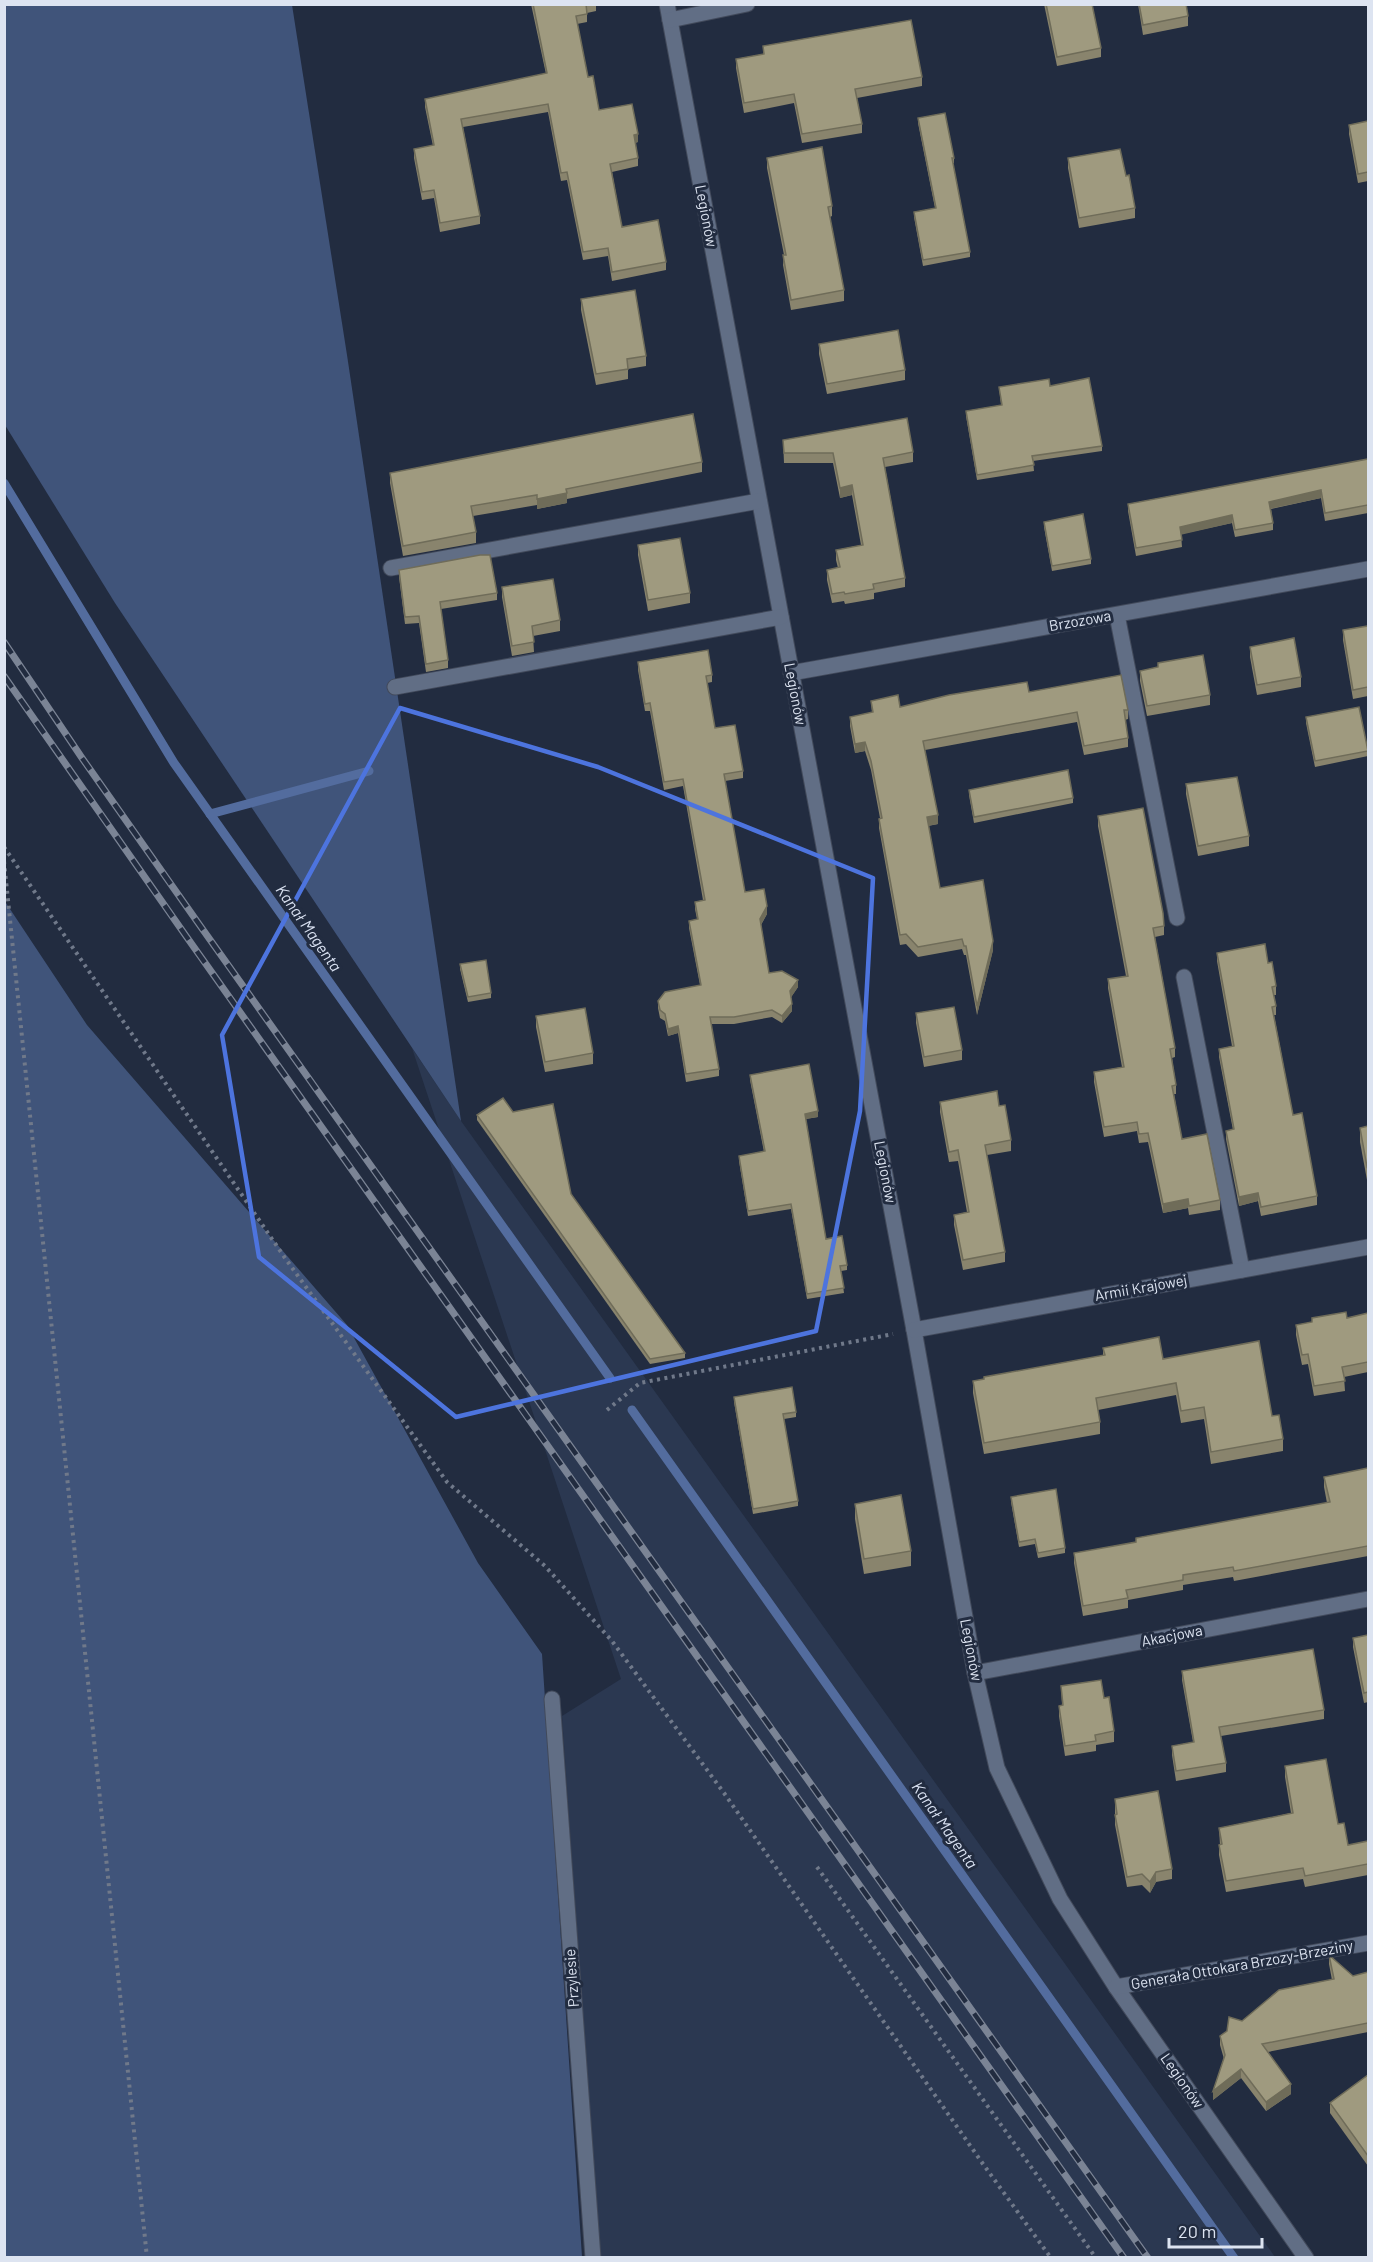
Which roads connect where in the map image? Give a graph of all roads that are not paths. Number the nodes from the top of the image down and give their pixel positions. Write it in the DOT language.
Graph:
graph roads {
  1 [pos="747,4"];
  2 [pos="669,12"];
  3 [pos="759,501"];
  4 [pos="392,568"];
  5 [pos="1368,569"];
  6 [pos="1117,615"];
  7 [pos="781,617"];
  8 [pos="791,673"];
  9 [pos="395,687"];
  10 [pos="1177,918"];
  11 [pos="1184,976"];
  12 [pos="1368,1247"];
  13 [pos="1242,1270"];
  14 [pos="914,1330"];
  15 [pos="1368,1599"];
  16 [pos="975,1673"];
  17 [pos="552,1699"];
  18 [pos="1368,1943"];
  19 [pos="1116,1987"];
  20 [pos="593,2258"];
  21 [pos="1306,2258"];
  1 -- 2 [label="street"];
  2 -- 3 [label="street, Legionów"];
  3 -- 4 [label="street"];
  3 -- 7 [label="street, Legionów"];
  5 -- 6 [label="street, Brzozowa"];
  6 -- 8 [label="street, Brzozowa"];
  6 -- 10 [label="street"];
  7 -- 8 [label="street, Legionów"];
  7 -- 9 [label="street"];
  8 -- 14 [label="street, Legionów"];
  11 -- 13 [label="street"];
  12 -- 13 [label="street, Armii Krajowej"];
  13 -- 14 [label="street, Armii Krajowej"];
  14 -- 16 [label="street, Legionów"];
  15 -- 16 [label="street, Akacjowa"];
  16 -- 19 [label="street, Legionów"];
  17 -- 20 [label="street, Przylesie"];
  18 -- 19 [label="street, Generała Ottokara Brzozy-Brzeziny"];
  19 -- 21 [label="street, Legionów"];
}
